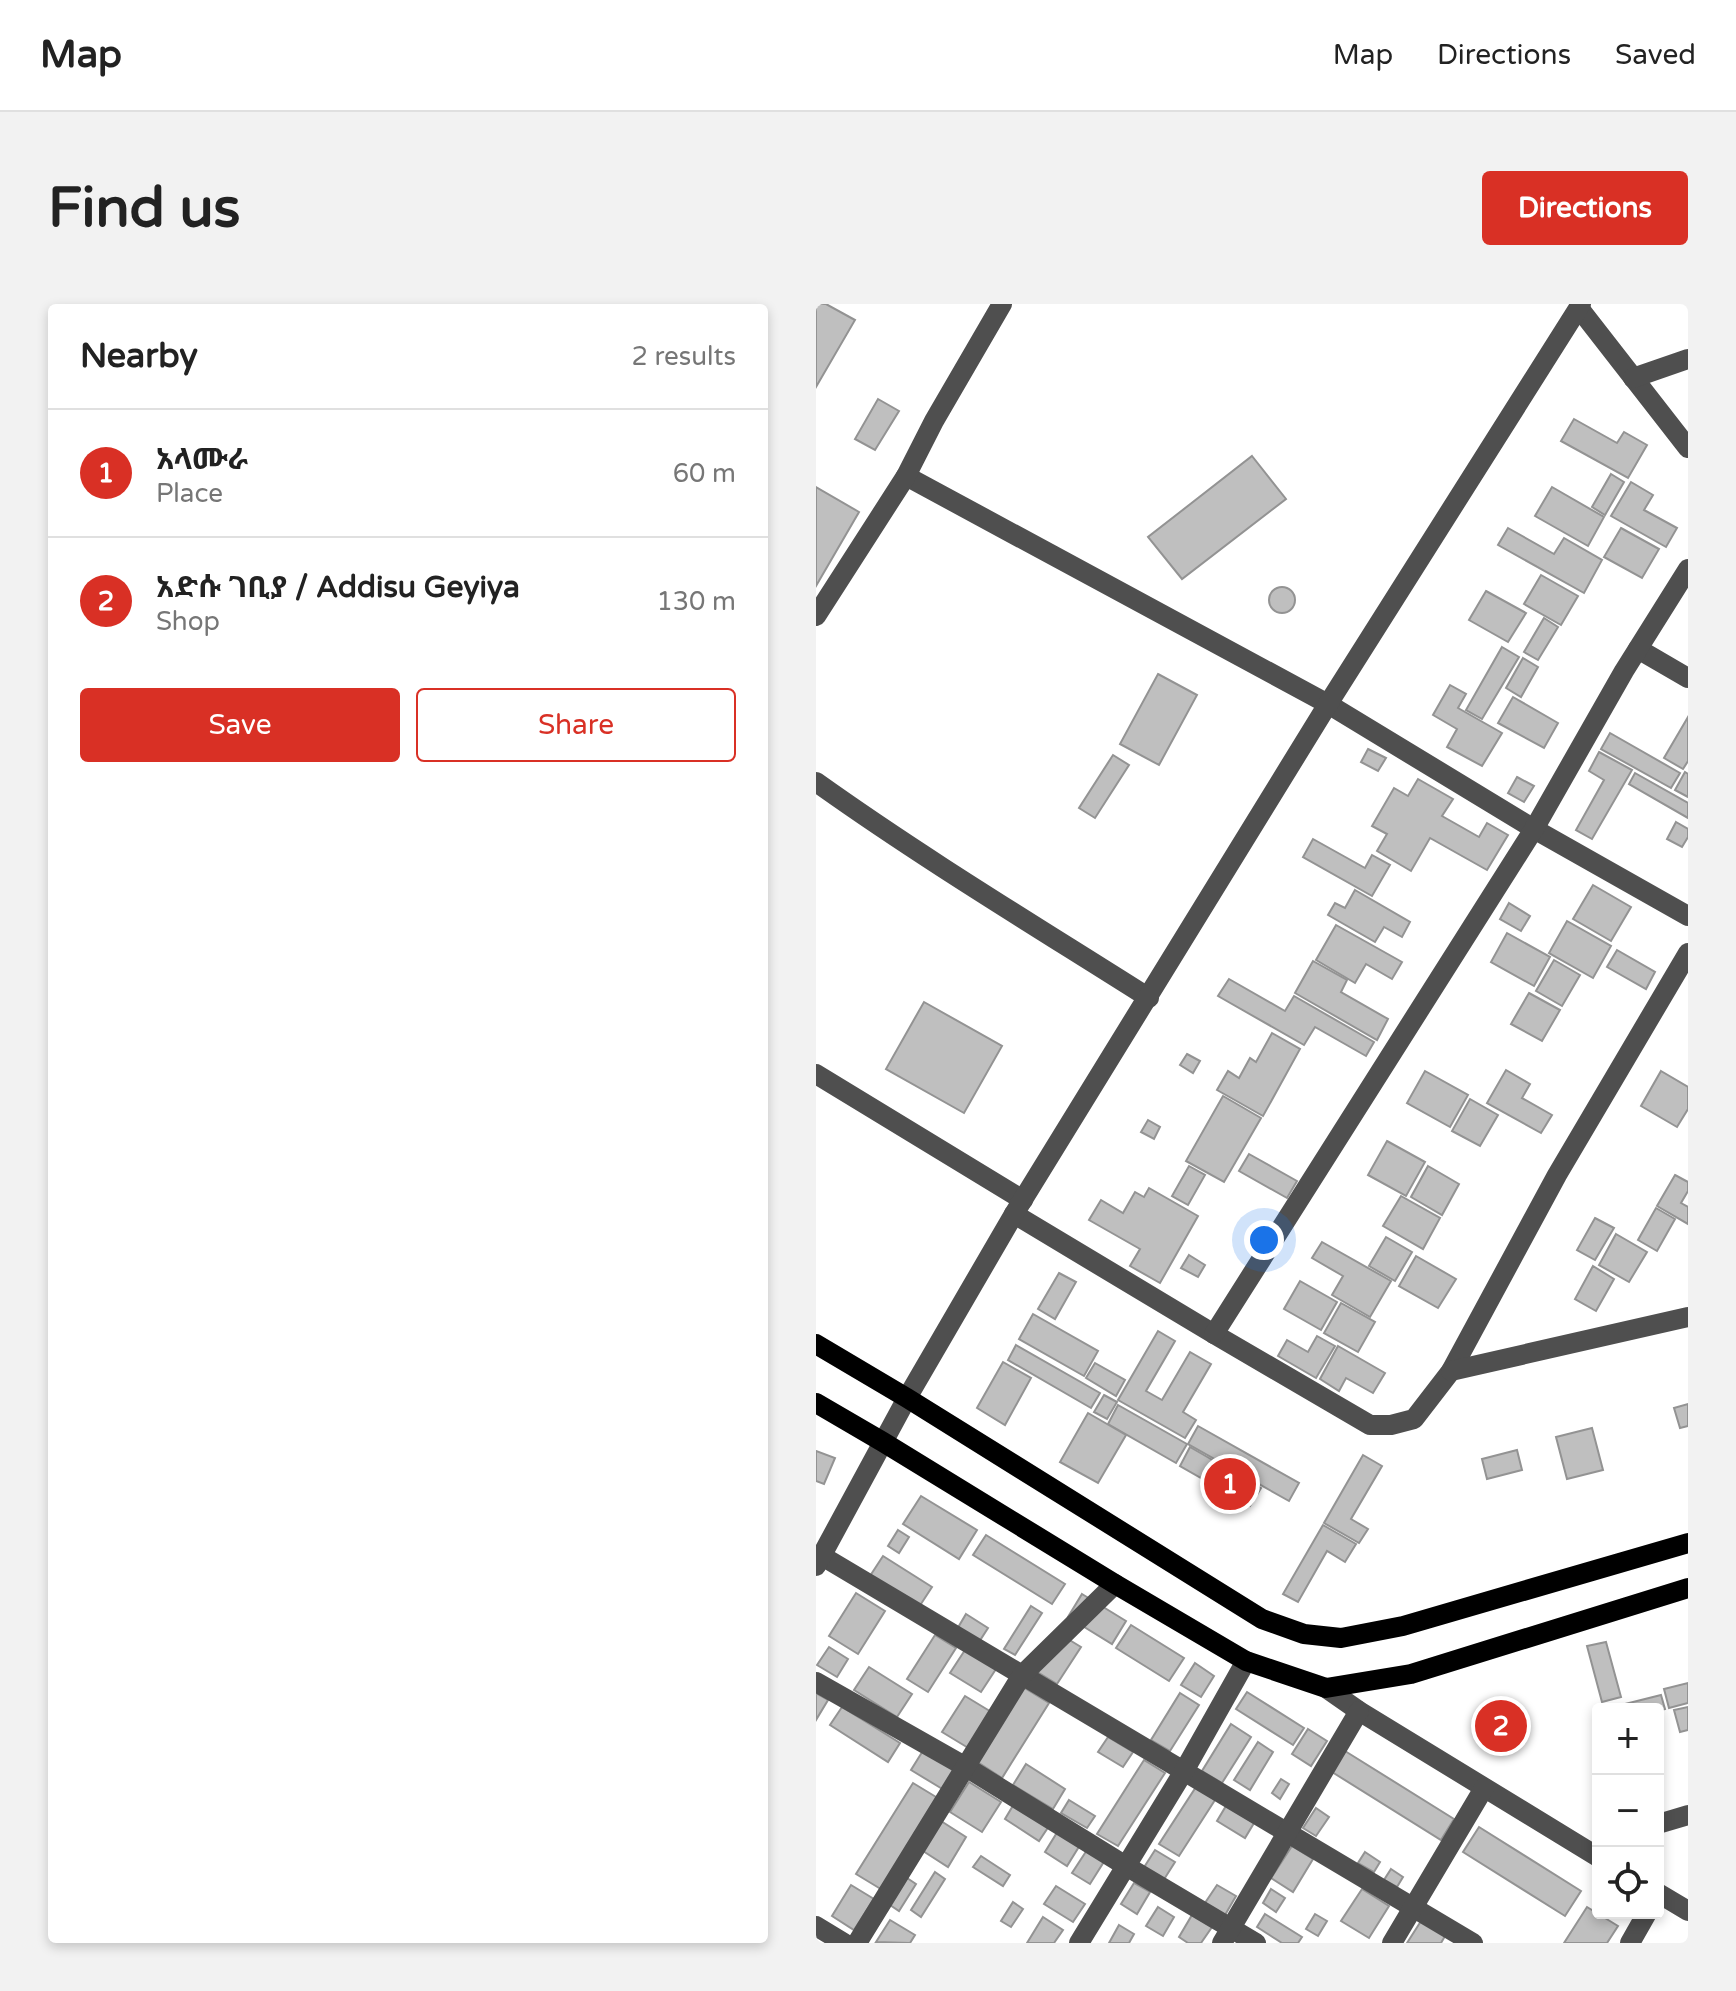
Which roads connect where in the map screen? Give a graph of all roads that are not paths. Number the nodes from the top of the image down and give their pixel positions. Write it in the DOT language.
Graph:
graph roads {
  1 [pos="1002,304"];
  2 [pos="1580,306"];
  3 [pos="1688,359"];
  4 [pos="1633,378"];
  5 [pos="1688,448"];
  6 [pos="906,476"];
  7 [pos="1688,569"];
  8 [pos="816,616"];
  9 [pos="1638,649"];
  10 [pos="1688,678"];
  11 [pos="1328,704"];
  12 [pos="816,782"];
  13 [pos="1534,829"];
  14 [pos="1688,916"];
  15 [pos="1688,953"];
  16 [pos="1149,998"];
  17 [pos="816,1074"];
  18 [pos="1019,1207"];
  19 [pos="1688,1317"];
  20 [pos="1214,1334"];
  21 [pos="816,1344"];
  22 [pos="1451,1371"];
  23 [pos="907,1398"];
  24 [pos="816,1403"];
  25 [pos="883,1442"];
  26 [pos="1688,1543"];
  27 [pos="819,1561"];
  28 [pos="1115,1584"];
  29 [pos="1688,1588"];
  30 [pos="1246,1661"];
  31 [pos="1022,1675"];
  32 [pos="816,1682"];
  33 [pos="1326,1688"];
  34 [pos="1359,1711"];
  35 [pos="966,1767"];
  36 [pos="1184,1771"];
  37 [pos="1484,1788"];
  38 [pos="1688,1815"];
  39 [pos="1664,1822"];
  40 [pos="1287,1833"];
  41 [pos="1592,1848"];
  42 [pos="1126,1866"];
  43 [pos="1664,1897"];
  44 [pos="1414,1907"];
  45 [pos="1688,1911"];
  46 [pos="1644,1919"];
  47 [pos="816,1926"];
  48 [pos="1227,1936"];
  49 [pos="844,1943"];
  50 [pos="857,1943"];
  51 [pos="1079,1943"];
  52 [pos="1256,1943"];
  53 [pos="1392,1943"];
  54 [pos="1473,1943"];
  55 [pos="1630,1943"];
  1 -- 6 [label="street"];
  2 -- 4 [label="street"];
  2 -- 11 [label="street"];
  3 -- 4 [label="street"];
  4 -- 5 [label="street"];
  6 -- 8 [label="street"];
  6 -- 11 [label="street"];
  7 -- 9 [label="street"];
  9 -- 10 [label="street"];
  9 -- 13 [label="street"];
  11 -- 13 [label="street"];
  11 -- 16 [label="street"];
  12 -- 16 [label="street"];
  13 -- 14 [label="street"];
  13 -- 20 [label="street"];
  15 -- 22 [label="street"];
  16 -- 18 [label="street"];
  17 -- 18 [label="street"];
  18 -- 20 [label="street"];
  18 -- 23 [label="street"];
  19 -- 22 [label="street"];
  20 -- 22 [label="street"];
  21 -- 23 [label="main road"];
  23 -- 25 [label="street"];
  23 -- 26 [label="main road"];
  24 -- 25 [label="main road"];
  25 -- 27 [label="street"];
  25 -- 28 [label="main road"];
  27 -- 31 [label="street"];
  28 -- 30 [label="main road"];
  28 -- 31 [label="street"];
  29 -- 33 [label="main road"];
  30 -- 33 [label="main road"];
  30 -- 36 [label="street"];
  31 -- 35 [label="street"];
  31 -- 36 [label="street"];
  32 -- 35 [label="street"];
  33 -- 34 [label="street"];
  34 -- 37 [label="street"];
  34 -- 40 [label="street"];
  35 -- 42 [label="street"];
  35 -- 50 [label="street"];
  36 -- 40 [label="street"];
  36 -- 42 [label="street"];
  37 -- 41 [label="street"];
  37 -- 44 [label="street"];
  38 -- 39 [label="street"];
  40 -- 44 [label="street"];
  40 -- 48 [label="street"];
  42 -- 48 [label="street"];
  42 -- 51 [label="street"];
  43 -- 45 [label="street"];
  44 -- 53 [label="street"];
  44 -- 54 [label="street"];
  46 -- 55 [label="street"];
  47 -- 49 [label="street"];
  48 -- 52 [label="street"];
}
